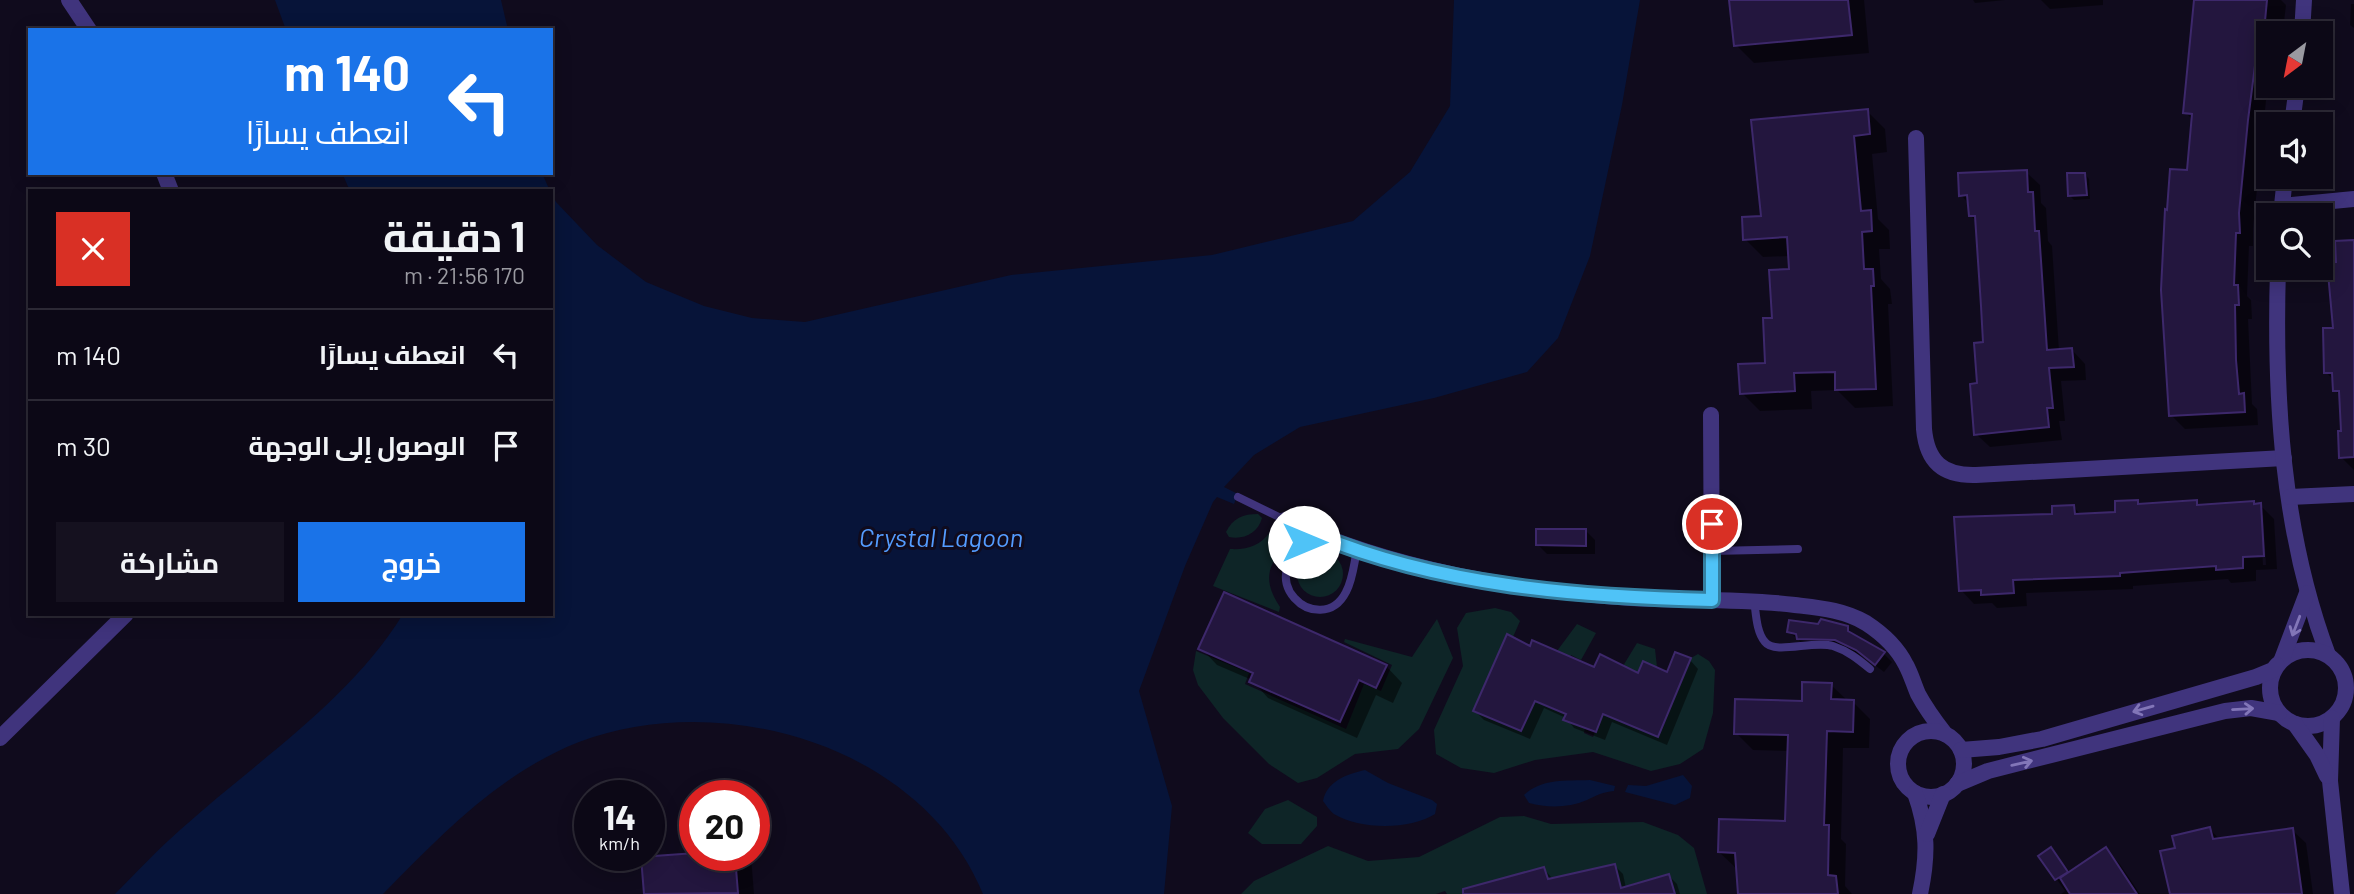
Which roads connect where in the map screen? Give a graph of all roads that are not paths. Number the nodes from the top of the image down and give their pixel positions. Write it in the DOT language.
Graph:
graph roads {
  1 [pos="69,0"];
  2 [pos="2304,0"];
  3 [pos="2303,21"];
  4 [pos="88,28"];
  5 [pos="1916,138"];
  6 [pos="2354,199"];
  7 [pos="2330,203"];
  8 [pos="2278,280"];
  9 [pos="1711,415"];
  10 [pos="2284,458"];
  11 [pos="2354,495"];
  12 [pos="1238,497"];
  13 [pos="2290,497"];
  14 [pos="1285,520"];
  15 [pos="1317,535"];
  16 [pos="1798,549"];
  17 [pos="1357,550"];
  18 [pos="1712,551"];
  19 [pos="2308,593"];
  20 [pos="1712,600"];
  21 [pos="1754,600"];
  22 [pos="124,616"];
  23 [pos="2332,658"];
  24 [pos="2279,662"];
  25 [pos="2354,667"];
  26 [pos="1870,669"];
  27 [pos="1917,692"];
  28 [pos="2343,709"];
  29 [pos="2279,713"];
  30 [pos="2295,724"];
  31 [pos="1945,734"];
  32 [pos="1915,735"];
  33 [pos="0,738"];
  34 [pos="1961,750"];
  35 [pos="2330,781"];
  36 [pos="1957,784"];
  37 [pos="1915,793"];
  38 [pos="1943,794"];
  39 [pos="1927,834"];
  40 [pos="2346,891"];
  41 [pos="1920,894"];
  1 -- 4 [label="street"];
  2 -- 3 [label="street"];
  5 -- 10 [label="street"];
  6 -- 7 [label="street"];
  8 -- 10 [label="street"];
  9 -- 18 [label="street"];
  10 -- 13 [label="street"];
  11 -- 13 [label="street"];
  12 -- 14 [label="lane"];
  13 -- 19 [label="street"];
  14 -- 15 [label="street"];
  15 -- 17 [label="street"];
  15 -- 17 [label="lane"];
  16 -- 18 [label="lane"];
  17 -- 20 [label="street"];
  18 -- 20 [label="street"];
  19 -- 23 [label="street"];
  19 -- 24 [label="street, one-way"];
  20 -- 21 [label="street"];
  21 -- 26 [label="lane"];
  21 -- 27 [label="street"];
  22 -- 33 [label="street"];
  23 -- 24 [label="street"];
  23 -- 25 [label="street"];
  23 -- 28 [label="street"];
  24 -- 29 [label="street"];
  24 -- 34 [label="street, one-way"];
  27 -- 31 [label="street"];
  27 -- 32 [label="street"];
  28 -- 30 [label="street"];
  28 -- 35 [label="street"];
  29 -- 30 [label="street"];
  36 -- 29 [label="street, one-way"];
  30 -- 35 [label="street"];
  31 -- 32 [label="street"];
  31 -- 34 [label="street"];
  32 -- 37 [label="street"];
  34 -- 36 [label="street"];
  35 -- 40 [label="street"];
  36 -- 38 [label="street"];
  37 -- 38 [label="street"];
  37 -- 39 [label="street"];
  38 -- 39 [label="street"];
  39 -- 41 [label="street"];
}
